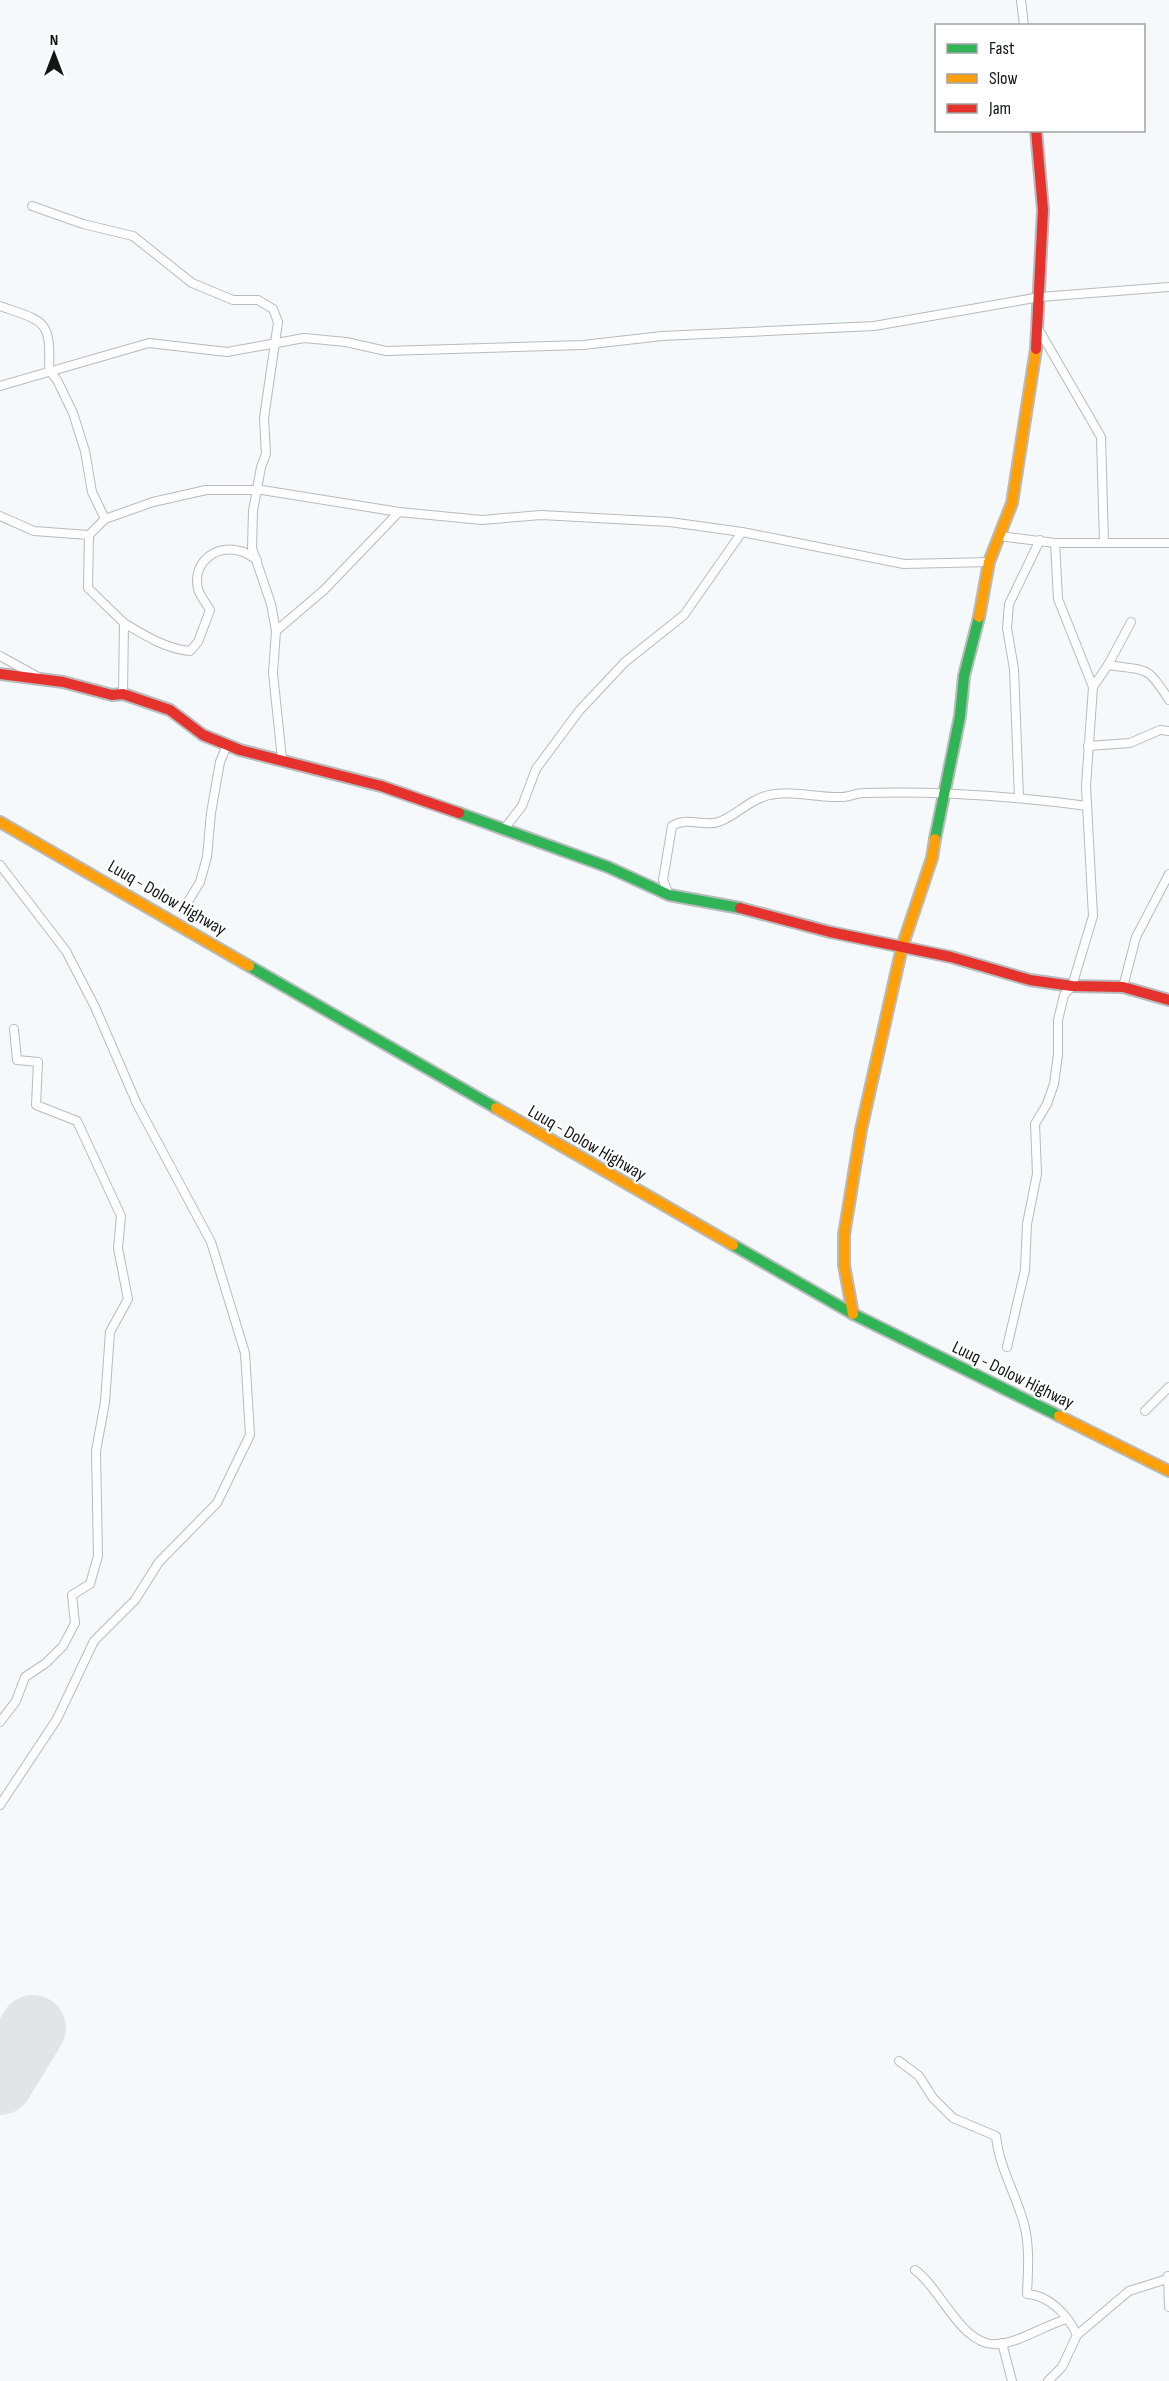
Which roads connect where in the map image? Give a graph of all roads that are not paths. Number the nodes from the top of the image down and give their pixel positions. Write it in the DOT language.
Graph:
graph roads {
  1 [pos="1021,0"];
  2 [pos="1024,24"];
  3 [pos="1036,132"];
  4 [pos="32,206"];
  5 [pos="1169,287"];
  6 [pos="1040,297"];
  7 [pos="0,306"];
  8 [pos="1039,330"];
  9 [pos="273,344"];
  10 [pos="49,370"];
  11 [pos="0,386"];
  12 [pos="256,491"];
  13 [pos="399,512"];
  14 [pos="0,516"];
  15 [pos="105,519"];
  16 [pos="742,532"];
  17 [pos="89,535"];
  18 [pos="999,536"];
  19 [pos="1040,540"];
  20 [pos="1055,543"];
  21 [pos="1104,543"];
  22 [pos="1169,543"];
  23 [pos="256,560"];
  24 [pos="989,562"];
  25 [pos="1131,622"];
  26 [pos="124,623"];
  27 [pos="276,631"];
  28 [pos="0,656"];
  29 [pos="1108,665"];
  30 [pos="0,674"];
  31 [pos="42,679"];
  32 [pos="1093,687"];
  33 [pos="123,694"];
  34 [pos="1169,700"];
  35 [pos="1169,730"];
  36 [pos="227,745"];
  37 [pos="1088,747"];
  38 [pos="282,759"];
  39 [pos="945,792"];
  40 [pos="1019,797"];
  41 [pos="1087,806"];
  42 [pos="0,822"];
  43 [pos="505,828"];
  44 [pos="0,865"];
  45 [pos="1169,874"];
  46 [pos="669,895"];
  47 [pos="183,909"];
  48 [pos="903,947"];
  49 [pos="1072,986"];
  50 [pos="1123,987"];
  51 [pos="1169,1000"];
  52 [pos="14,1029"];
  53 [pos="853,1314"];
  54 [pos="1007,1347"];
  55 [pos="1169,1387"];
  56 [pos="1145,1411"];
  57 [pos="1169,1471"];
  58 [pos="0,1722"];
  59 [pos="0,1805"];
  60 [pos="899,2061"];
  61 [pos="915,2270"];
  62 [pos="1168,2277"];
  63 [pos="1169,2307"];
  64 [pos="1067,2319"];
  65 [pos="1077,2335"];
  66 [pos="1002,2343"];
  67 [pos="1012,2381"];
  68 [pos="1048,2381"];
  1 -- 2 [label="street"];
  3 -- 6 [label="street"];
  4 -- 9 [label="street"];
  5 -- 6 [label="street"];
  6 -- 8 [label="street"];
  6 -- 9 [label="street"];
  7 -- 10 [label="street"];
  8 -- 18 [label="street"];
  8 -- 21 [label="street"];
  9 -- 10 [label="street"];
  9 -- 12 [label="street"];
  10 -- 11 [label="street"];
  10 -- 15 [label="street"];
  12 -- 13 [label="street"];
  12 -- 15 [label="street"];
  12 -- 23 [label="street"];
  13 -- 16 [label="street"];
  13 -- 27 [label="street"];
  14 -- 17 [label="street"];
  15 -- 17 [label="street"];
  16 -- 24 [label="street"];
  16 -- 43 [label="street"];
  17 -- 26 [label="street"];
  18 -- 19 [label="street"];
  18 -- 24 [label="street"];
  19 -- 20 [label="street"];
  19 -- 40 [label="street"];
  20 -- 21 [label="street"];
  20 -- 32 [label="street"];
  21 -- 22 [label="street"];
  23 -- 26 [label="street"];
  23 -- 27 [label="street"];
  24 -- 39 [label="street"];
  25 -- 29 [label="street"];
  26 -- 33 [label="street"];
  27 -- 38 [label="street"];
  28 -- 31 [label="street"];
  29 -- 32 [label="street"];
  29 -- 34 [label="street"];
  30 -- 31 [label="street"];
  31 -- 33 [label="street"];
  32 -- 37 [label="street"];
  33 -- 36 [label="street"];
  35 -- 37 [label="street"];
  36 -- 38 [label="street"];
  36 -- 47 [label="street"];
  37 -- 41 [label="street"];
  38 -- 43 [label="street"];
  39 -- 40 [label="street"];
  39 -- 46 [label="street"];
  39 -- 48 [label="street"];
  40 -- 41 [label="street"];
  41 -- 49 [label="street"];
  42 -- 53 [label="street, Luuq - Dolow Highway"];
  43 -- 46 [label="street"];
  44 -- 59 [label="street"];
  45 -- 50 [label="street"];
  46 -- 48 [label="street"];
  48 -- 49 [label="street"];
  48 -- 53 [label="street"];
  49 -- 50 [label="street"];
  49 -- 54 [label="street"];
  50 -- 51 [label="street"];
  52 -- 58 [label="street"];
  53 -- 57 [label="street, Luuq - Dolow Highway"];
  55 -- 56 [label="street"];
  60 -- 64 [label="street"];
  61 -- 66 [label="street"];
  62 -- 63 [label="street"];
  62 -- 65 [label="street"];
  64 -- 65 [label="street"];
  64 -- 66 [label="street"];
  65 -- 68 [label="street"];
  66 -- 67 [label="street"];
}
